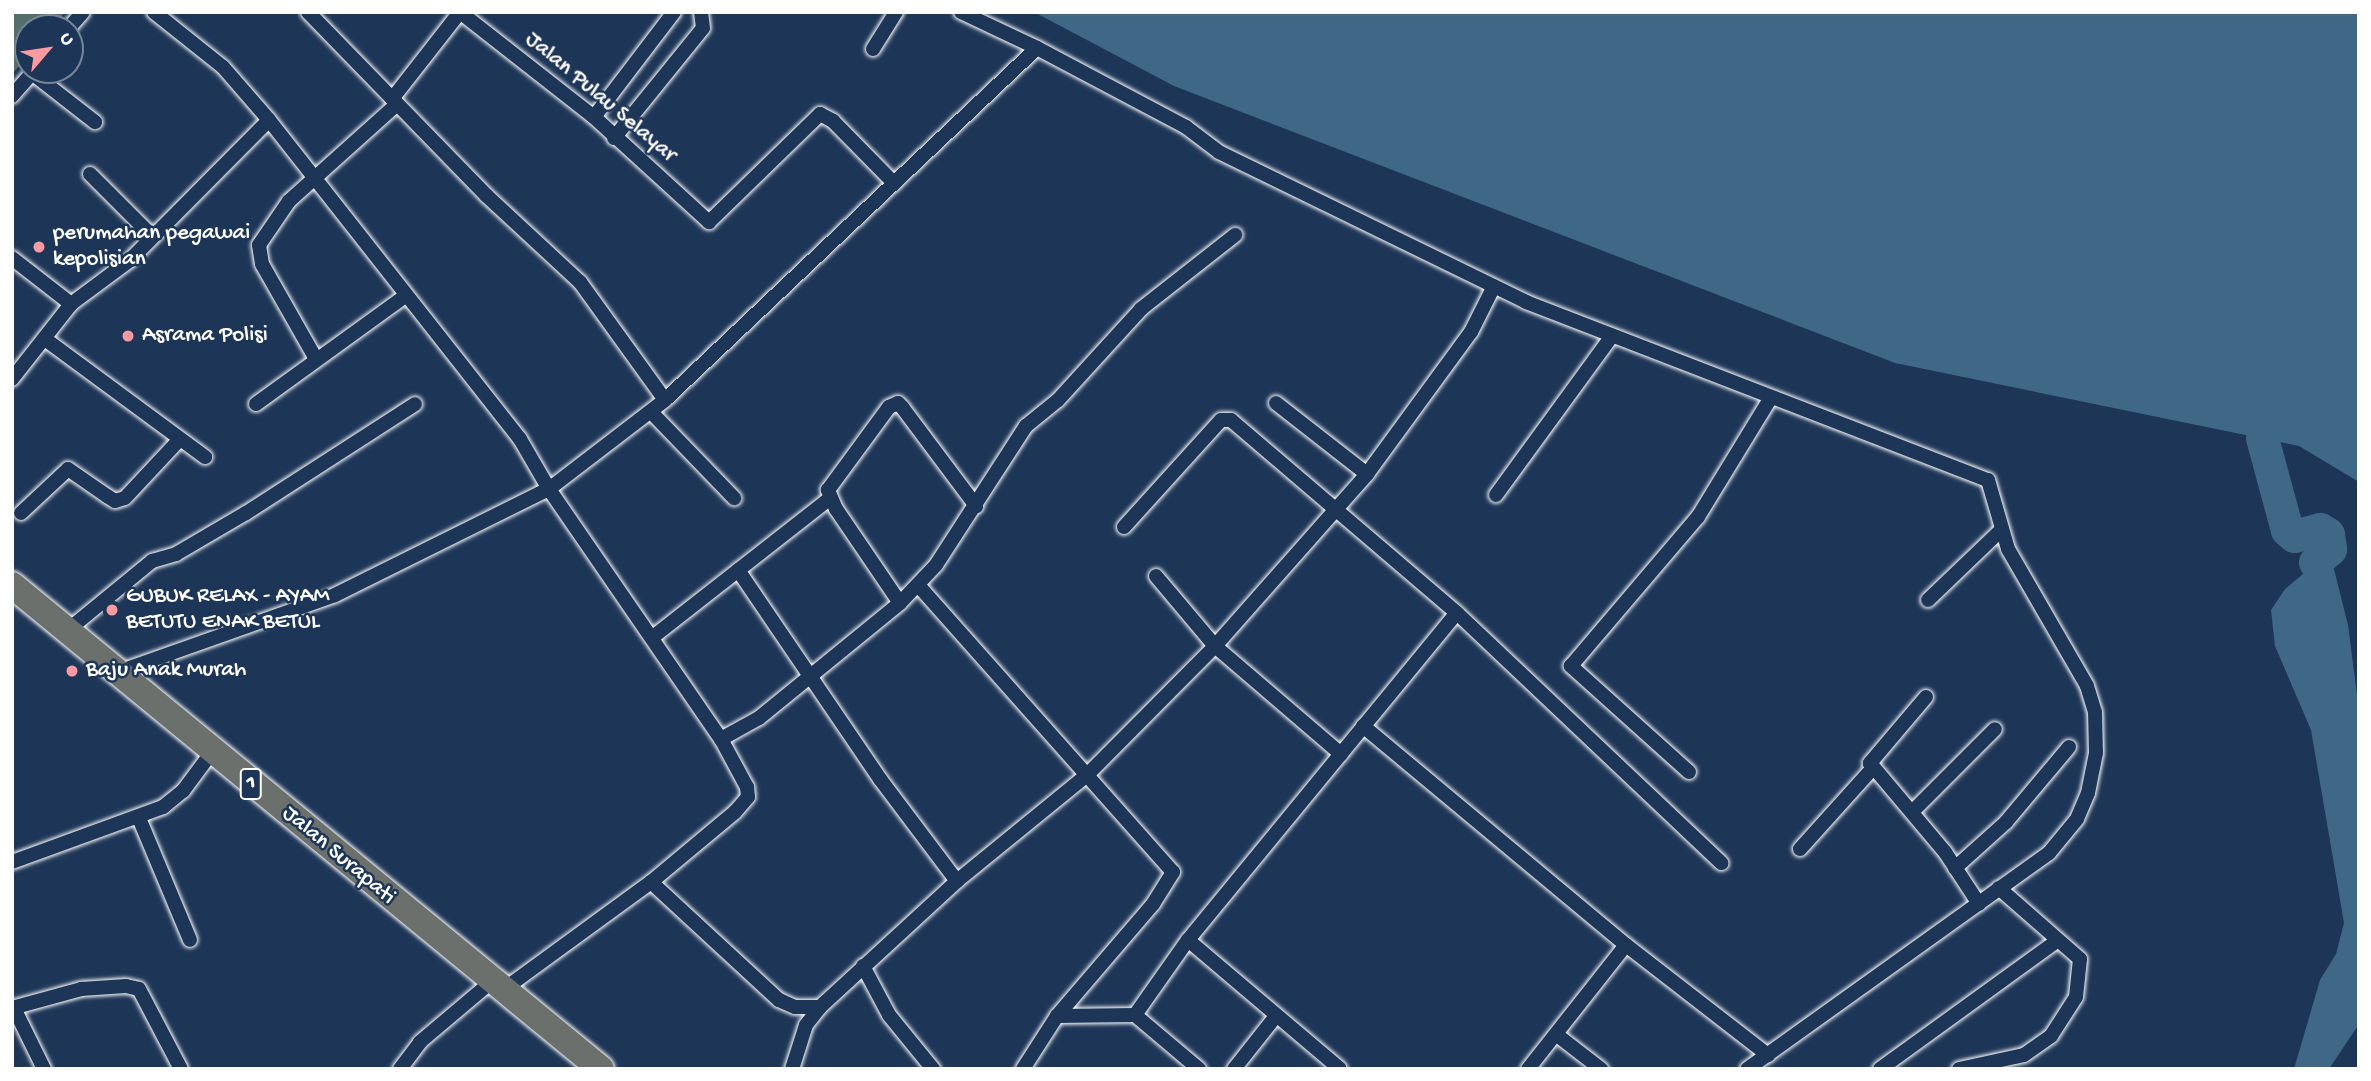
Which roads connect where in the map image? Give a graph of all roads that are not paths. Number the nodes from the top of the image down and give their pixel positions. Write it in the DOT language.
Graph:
graph roads {
  1 [pos="154,12"];
  2 [pos="308,12"];
  3 [pos="460,12"];
  4 [pos="674,12"];
  5 [pos="701,12"];
  6 [pos="896,12"];
  7 [pos="961,12"];
  8 [pos="1037,48"];
  9 [pos="873,49"];
  10 [pos="50,84"];
  11 [pos="394,101"];
  12 [pos="594,117"];
  13 [pos="269,120"];
  14 [pos="95,122"];
  15 [pos="614,138"];
  16 [pos="90,174"];
  17 [pos="317,178"];
  18 [pos="893,182"];
  19 [pos="1235,235"];
  20 [pos="152,236"];
  21 [pos="12,258"];
  22 [pos="1494,286"];
  23 [pos="405,296"];
  24 [pos="71,304"];
  25 [pos="1612,336"];
  26 [pos="45,339"];
  27 [pos="316,359"];
  28 [pos="12,379"];
  29 [pos="1770,399"];
  30 [pos="665,400"];
  31 [pos="1276,402"];
  32 [pos="256,404"];
  33 [pos="415,404"];
  34 [pos="651,412"];
  35 [pos="179,440"];
  36 [pos="205,457"];
  37 [pos="1367,474"];
  38 [pos="549,489"];
  39 [pos="1496,495"];
  40 [pos="734,498"];
  41 [pos="829,499"];
  42 [pos="976,506"];
  43 [pos="1336,510"];
  44 [pos="21,513"];
  45 [pos="1124,527"];
  46 [pos="2000,531"];
  47 [pos="738,570"];
  48 [pos="1156,576"];
  49 [pos="12,585"];
  50 [pos="918,585"];
  51 [pos="1928,600"];
  52 [pos="900,603"];
  53 [pos="1457,613"];
  54 [pos="68,630"];
  55 [pos="653,637"];
  56 [pos="1215,646"];
  57 [pos="118,672"];
  58 [pos="810,678"];
  59 [pos="1926,697"];
  60 [pos="1363,726"];
  61 [pos="1996,730"];
  62 [pos="722,739"];
  63 [pos="2069,747"];
  64 [pos="212,752"];
  65 [pos="1341,754"];
  66 [pos="1872,769"];
  67 [pos="1689,772"];
  68 [pos="1088,774"];
  69 [pos="1912,812"];
  70 [pos="139,818"];
  71 [pos="1800,849"];
  72 [pos="12,862"];
  73 [pos="1721,863"];
  74 [pos="1955,868"];
  75 [pos="957,881"];
  76 [pos="651,882"];
  77 [pos="1999,888"];
  78 [pos="1979,904"];
  79 [pos="190,940"];
  80 [pos="1188,940"];
  81 [pos="2057,941"];
  82 [pos="1626,945"];
  83 [pos="863,966"];
  84 [pos="497,986"];
  85 [pos="820,1007"];
  86 [pos="13,1008"];
  87 [pos="1135,1015"];
  88 [pos="1057,1016"];
  89 [pos="1276,1016"];
  90 [pos="1558,1035"];
  91 [pos="1768,1055"];
  92 [pos="44,1069"];
  93 [pos="181,1069"];
  94 [pos="400,1069"];
  95 [pos="601,1069"];
  96 [pos="792,1069"];
  97 [pos="933,1069"];
  98 [pos="1023,1069"];
  99 [pos="1199,1069"];
  100 [pos="1234,1069"];
  101 [pos="1340,1069"];
  102 [pos="1528,1069"];
  103 [pos="1601,1069"];
  104 [pos="1747,1069"];
  105 [pos="1880,1069"];
  106 [pos="1959,1069"];
  1 -- 13 [label="street"];
  2 -- 11 [label="street"];
  3 -- 11 [label="street"];
  3 -- 12 [label="street, Jalan Pulau Selayar"];
  4 -- 12 [label="street"];
  5 -- 15 [label="street"];
  6 -- 9 [label="street"];
  7 -- 8 [label="street"];
  8 -- 18 [label="street"];
  8 -- 22 [label="street"];
  10 -- 14 [label="street"];
  11 -- 17 [label="street"];
  11 -- 30 [label="street"];
  12 -- 15 [label="street, Jalan Pulau Selayar"];
  13 -- 17 [label="street"];
  13 -- 20 [label="street"];
  15 -- 18 [label="street, Jalan Pulau Selayar"];
  16 -- 20 [label="street"];
  17 -- 23 [label="street"];
  17 -- 27 [label="street"];
  18 -- 30 [label="street"];
  19 -- 42 [label="street"];
  20 -- 24 [label="street"];
  21 -- 24 [label="street"];
  22 -- 25 [label="street"];
  22 -- 37 [label="street"];
  23 -- 27 [label="street"];
  23 -- 38 [label="street"];
  24 -- 26 [label="street"];
  25 -- 29 [label="street"];
  25 -- 39 [label="street"];
  26 -- 28 [label="street"];
  26 -- 35 [label="street"];
  27 -- 32 [label="street"];
  29 -- 46 [label="street"];
  29 -- 67 [label="street"];
  30 -- 34 [label="street"];
  31 -- 37 [label="street"];
  33 -- 54 [label="street"];
  34 -- 38 [label="street"];
  34 -- 40 [label="street"];
  35 -- 36 [label="street"];
  35 -- 44 [label="street"];
  37 -- 43 [label="street"];
  38 -- 55 [label="street"];
  38 -- 57 [label="street"];
  41 -- 42 [label="street"];
  41 -- 47 [label="street"];
  41 -- 52 [label="street"];
  42 -- 50 [label="street"];
  43 -- 45 [label="street"];
  43 -- 53 [label="street"];
  43 -- 56 [label="street"];
  46 -- 51 [label="street"];
  46 -- 77 [label="street"];
  47 -- 55 [label="street"];
  47 -- 58 [label="street"];
  48 -- 56 [label="street"];
  49 -- 54 [label="highway, Jalan Surapati / 1"];
  50 -- 52 [label="street"];
  50 -- 68 [label="street"];
  52 -- 58 [label="street"];
  53 -- 60 [label="street"];
  53 -- 73 [label="street"];
  54 -- 57 [label="highway, Jalan Surapati / 1"];
  55 -- 62 [label="street"];
  56 -- 65 [label="street"];
  56 -- 68 [label="street"];
  57 -- 64 [label="highway, Jalan Surapati / 1"];
  58 -- 62 [label="street"];
  58 -- 75 [label="street"];
  59 -- 66 [label="street"];
  60 -- 65 [label="street"];
  60 -- 82 [label="street"];
  61 -- 69 [label="street"];
  62 -- 76 [label="street"];
  63 -- 74 [label="street"];
  64 -- 70 [label="street"];
  64 -- 84 [label="highway, Jalan Surapati / 1"];
  65 -- 80 [label="street"];
  66 -- 69 [label="street"];
  66 -- 71 [label="street"];
  68 -- 75 [label="street"];
  68 -- 88 [label="street"];
  69 -- 74 [label="street"];
  70 -- 72 [label="street"];
  70 -- 79 [label="street"];
  74 -- 78 [label="street"];
  75 -- 83 [label="street"];
  76 -- 84 [label="street"];
  76 -- 85 [label="street"];
  77 -- 78 [label="street"];
  77 -- 81 [label="street"];
  78 -- 91 [label="street"];
  80 -- 87 [label="street"];
  80 -- 89 [label="street"];
  81 -- 105 [label="street"];
  81 -- 106 [label="street"];
  82 -- 90 [label="street"];
  82 -- 91 [label="street"];
  83 -- 85 [label="street"];
  83 -- 97 [label="street"];
  84 -- 94 [label="street"];
  84 -- 95 [label="highway, Jalan Surapati / 1"];
  85 -- 96 [label="street"];
  86 -- 92 [label="street"];
  86 -- 93 [label="street"];
  87 -- 88 [label="street"];
  87 -- 99 [label="street"];
  88 -- 98 [label="street"];
  89 -- 100 [label="street"];
  89 -- 101 [label="street"];
  90 -- 102 [label="street"];
  90 -- 103 [label="street"];
  91 -- 104 [label="street"];
}
